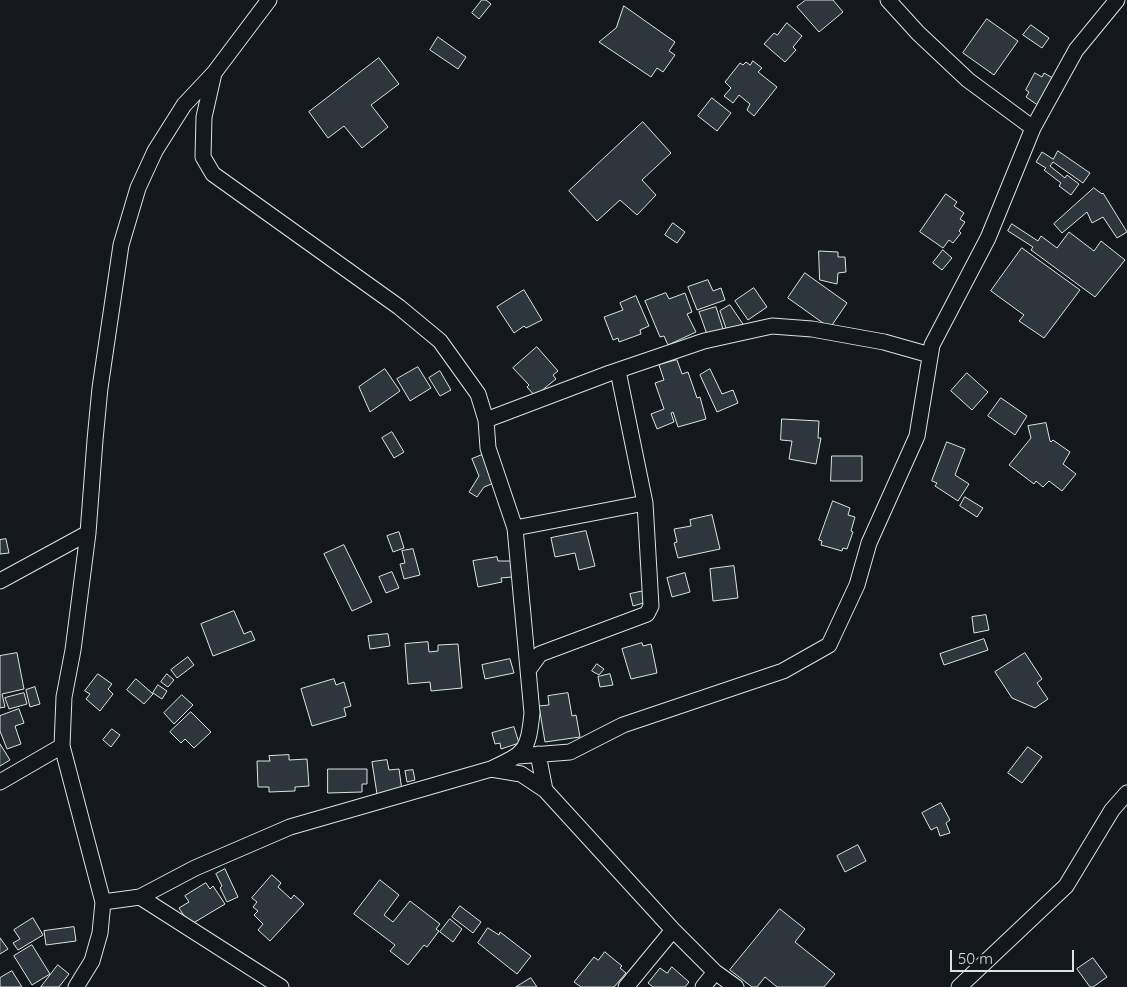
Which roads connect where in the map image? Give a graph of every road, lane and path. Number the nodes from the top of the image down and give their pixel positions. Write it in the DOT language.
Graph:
graph roads {
  1 [pos="269,0"];
  2 [pos="888,0"];
  3 [pos="1117,0"];
  4 [pos="214,73"];
  5 [pos="1033,128"];
  6 [pos="930,355"];
  7 [pos="618,371"];
  8 [pos="486,420"];
  9 [pos="645,503"];
  10 [pos="515,528"];
  11 [pos="88,533"];
  12 [pos="0,581"];
  13 [pos="529,668"];
  14 [pos="62,746"];
  15 [pos="538,754"];
  16 [pos="518,756"];
  17 [pos="491,769"];
  18 [pos="0,782"];
  19 [pos="545,790"];
  20 [pos="1127,793"];
  21 [pos="140,897"];
  22 [pos="103,902"];
  23 [pos="673,930"];
  24 [pos="715,972"];
  25 [pos="76,987"];
  26 [pos="281,987"];
  27 [pos="626,987"];
  28 [pos="703,987"];
  29 [pos="736,987"];
  30 [pos="959,987"];
  1 -- 4 [label="street"];
  2 -- 5 [label="street"];
  3 -- 5 [label="street"];
  4 -- 8 [label="street"];
  4 -- 11 [label="street"];
  5 -- 6 [label="street"];
  6 -- 7 [label="street"];
  6 -- 15 [label="street"];
  7 -- 8 [label="street"];
  7 -- 9 [label="street"];
  8 -- 10 [label="street"];
  9 -- 10 [label="street"];
  9 -- 13 [label="street"];
  10 -- 13 [label="street"];
  11 -- 12 [label="street"];
  11 -- 14 [label="street"];
  13 -- 16 [label="street"];
  14 -- 18 [label="street"];
  14 -- 22 [label="street"];
  15 -- 16 [label="street"];
  15 -- 19 [label="street"];
  16 -- 17 [label="street"];
  17 -- 19 [label="street"];
  17 -- 21 [label="street"];
  19 -- 23 [label="street"];
  20 -- 30 [label="street"];
  21 -- 22 [label="street"];
  21 -- 26 [label="street"];
  22 -- 25 [label="street"];
  23 -- 24 [label="street"];
  23 -- 27 [label="street"];
  24 -- 28 [label="street"];
  24 -- 29 [label="street"];
}
